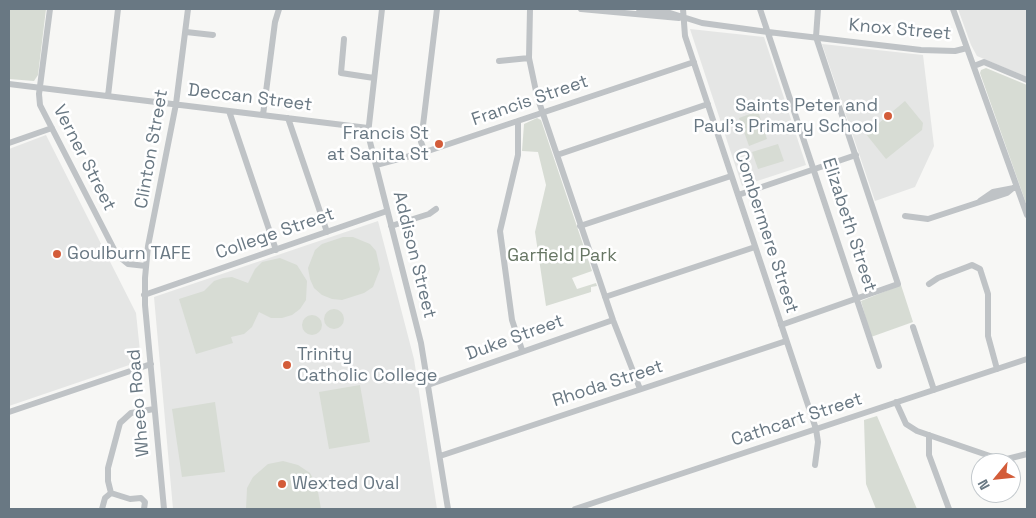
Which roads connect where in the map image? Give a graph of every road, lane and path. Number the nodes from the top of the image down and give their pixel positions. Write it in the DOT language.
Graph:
graph roads {
  1 [pos="50,9"];
  2 [pos="118,9"];
  3 [pos="188,9"];
  4 [pos="278,9"];
  5 [pos="382,9"];
  6 [pos="437,9"];
  7 [pos="530,9"];
  8 [pos="581,9"];
  9 [pos="683,9"];
  10 [pos="760,9"];
  11 [pos="818,9"];
  12 [pos="953,9"];
  13 [pos="602,10"];
  14 [pos="637,11"];
  15 [pos="682,18"];
  16 [pos="186,32"];
  17 [pos="768,32"];
  18 [pos="213,35"];
  19 [pos="816,37"];
  20 [pos="344,39"];
  21 [pos="967,48"];
  22 [pos="529,58"];
  23 [pos="499,61"];
  24 [pos="694,62"];
  25 [pos="974,66"];
  26 [pos="374,78"];
  27 [pos="1027,80"];
  28 [pos="9,84"];
  29 [pos="40,88"];
  30 [pos="108,96"];
  31 [pos="176,104"];
  32 [pos="708,104"];
  33 [pos="229,111"];
  34 [pos="543,112"];
  35 [pos="263,115"];
  36 [pos="288,118"];
  37 [pos="518,121"];
  38 [pos="52,128"];
  39 [pos="368,128"];
  40 [pos="9,142"];
  41 [pos="424,152"];
  42 [pos="557,154"];
  43 [pos="856,155"];
  44 [pos="376,166"];
  45 [pos="815,169"];
  46 [pos="731,176"];
  47 [pos="1015,187"];
  48 [pos="738,195"];
  49 [pos="436,209"];
  50 [pos="387,211"];
  51 [pos="1027,215"];
  52 [pos="905,216"];
  53 [pos="391,226"];
  54 [pos="580,226"];
  55 [pos="327,232"];
  56 [pos="755,247"];
  57 [pos="276,250"];
  58 [pos="146,266"];
  59 [pos="929,284"];
  60 [pos="144,294"];
  61 [pos="605,297"];
  62 [pos="857,299"];
  63 [pos="613,320"];
  64 [pos="781,325"];
  65 [pos="913,327"];
  66 [pos="786,341"];
  67 [pos="522,350"];
  68 [pos="1027,359"];
  69 [pos="151,364"];
  70 [pos="879,366"];
  71 [pos="997,369"];
  72 [pos="428,385"];
  73 [pos="640,389"];
  74 [pos="934,390"];
  75 [pos="896,402"];
  76 [pos="154,410"];
  77 [pos="9,412"];
  78 [pos="816,429"];
  79 [pos="929,435"];
  80 [pos="1027,454"];
  81 [pos="440,456"];
  82 [pos="815,465"];
  83 [pos="111,493"];
  84 [pos="102,509"];
  85 [pos="144,509"];
  86 [pos="164,509"];
  87 [pos="448,509"];
  88 [pos="575,509"];
  89 [pos="949,509"];
  1 -- 29 [label="street, Verner Street"];
  2 -- 30 [label="street"];
  3 -- 16 [label="street, Clinton Street"];
  4 -- 35 [label="street"];
  5 -- 26 [label="street, Addison Street"];
  6 -- 41 [label="street"];
  7 -- 22 [label="street"];
  8 -- 13 [label="street, Knox Street"];
  9 -- 15 [label="street, Combermere Street"];
  10 -- 17 [label="street, Elizabeth Street"];
  11 -- 19 [label="street"];
  12 -- 21 [label="street"];
  13 -- 14 [label="street, Knox Street"];
  14 -- 15 [label="street, Knox Street"];
  15 -- 17 [label="street, Knox Street"];
  15 -- 24 [label="street, Combermere Street"];
  16 -- 18 [label="street"];
  16 -- 31 [label="street, Clinton Street"];
  17 -- 19 [label="street, Knox Street"];
  17 -- 45 [label="street, Elizabeth Street"];
  19 -- 21 [label="street, Knox Street"];
  19 -- 43 [label="street"];
  20 -- 26 [label="street"];
  21 -- 25 [label="street"];
  22 -- 23 [label="street"];
  22 -- 34 [label="street"];
  24 -- 32 [label="street, Combermere Street"];
  24 -- 34 [label="street, Francis Street"];
  25 -- 27 [label="street"];
  25 -- 47 [label="street"];
  26 -- 39 [label="street, Addison Street"];
  28 -- 29 [label="street, Deccan Street"];
  29 -- 30 [label="street, Deccan Street"];
  29 -- 38 [label="street, Verner Street"];
  30 -- 31 [label="street, Deccan Street"];
  31 -- 33 [label="street, Deccan Street"];
  31 -- 58 [label="street, Clinton Street"];
  32 -- 42 [label="street"];
  32 -- 46 [label="street, Combermere Street"];
  33 -- 35 [label="street, Deccan Street"];
  33 -- 57 [label="street"];
  34 -- 37 [label="street, Francis Street"];
  34 -- 42 [label="street"];
  35 -- 36 [label="street, Deccan Street"];
  36 -- 39 [label="street, Deccan Street"];
  36 -- 55 [label="street"];
  37 -- 41 [label="street, Francis Street"];
  37 -- 67 [label="street"];
  38 -- 40 [label="street"];
  38 -- 58 [label="street, Verner Street"];
  39 -- 44 [label="street, Addison Street"];
  41 -- 44 [label="street, Francis Street"];
  42 -- 54 [label="street"];
  43 -- 45 [label="street"];
  43 -- 62 [label="street"];
  44 -- 50 [label="street, Addison Street"];
  45 -- 48 [label="street"];
  45 -- 62 [label="street, Elizabeth Street"];
  46 -- 48 [label="street, Combermere Street"];
  46 -- 54 [label="street"];
  47 -- 51 [label="street"];
  47 -- 52 [label="street"];
  48 -- 56 [label="street, Combermere Street"];
  49 -- 53 [label="street"];
  50 -- 53 [label="street, Addison Street"];
  50 -- 55 [label="street, College Street"];
  53 -- 72 [label="street, Addison Street"];
  54 -- 61 [label="street"];
  55 -- 57 [label="street, College Street"];
  56 -- 61 [label="street"];
  56 -- 64 [label="street, Combermere Street"];
  57 -- 60 [label="street, College Street"];
  58 -- 60 [label="street, Clinton Street"];
  59 -- 71 [label="street"];
  60 -- 69 [label="street, Wheeo Road"];
  61 -- 63 [label="street"];
  62 -- 64 [label="street"];
  62 -- 70 [label="street, Elizabeth Street"];
  63 -- 67 [label="street, Duke Street"];
  63 -- 73 [label="street"];
  64 -- 66 [label="street, Combermere Street"];
  65 -- 74 [label="street"];
  66 -- 73 [label="street, Rhoda Street"];
  66 -- 78 [label="street, Combermere Street"];
  67 -- 72 [label="street, Duke Street"];
  68 -- 71 [label="street, Cathcart Street"];
  69 -- 76 [label="street, Wheeo Road"];
  69 -- 77 [label="street"];
  71 -- 74 [label="street, Cathcart Street"];
  72 -- 81 [label="street, Addison Street"];
  73 -- 81 [label="street, Rhoda Street"];
  74 -- 75 [label="street, Cathcart Street"];
  75 -- 78 [label="street, Cathcart Street"];
  75 -- 79 [label="street"];
  76 -- 83 [label="street"];
  76 -- 86 [label="street, Wheeo Road"];
  78 -- 82 [label="street, Combermere Street"];
  78 -- 88 [label="street, Cathcart Street"];
  79 -- 80 [label="street"];
  79 -- 89 [label="street"];
  81 -- 87 [label="street, Addison Street"];
  83 -- 84 [label="street"];
  83 -- 85 [label="street"];
}
